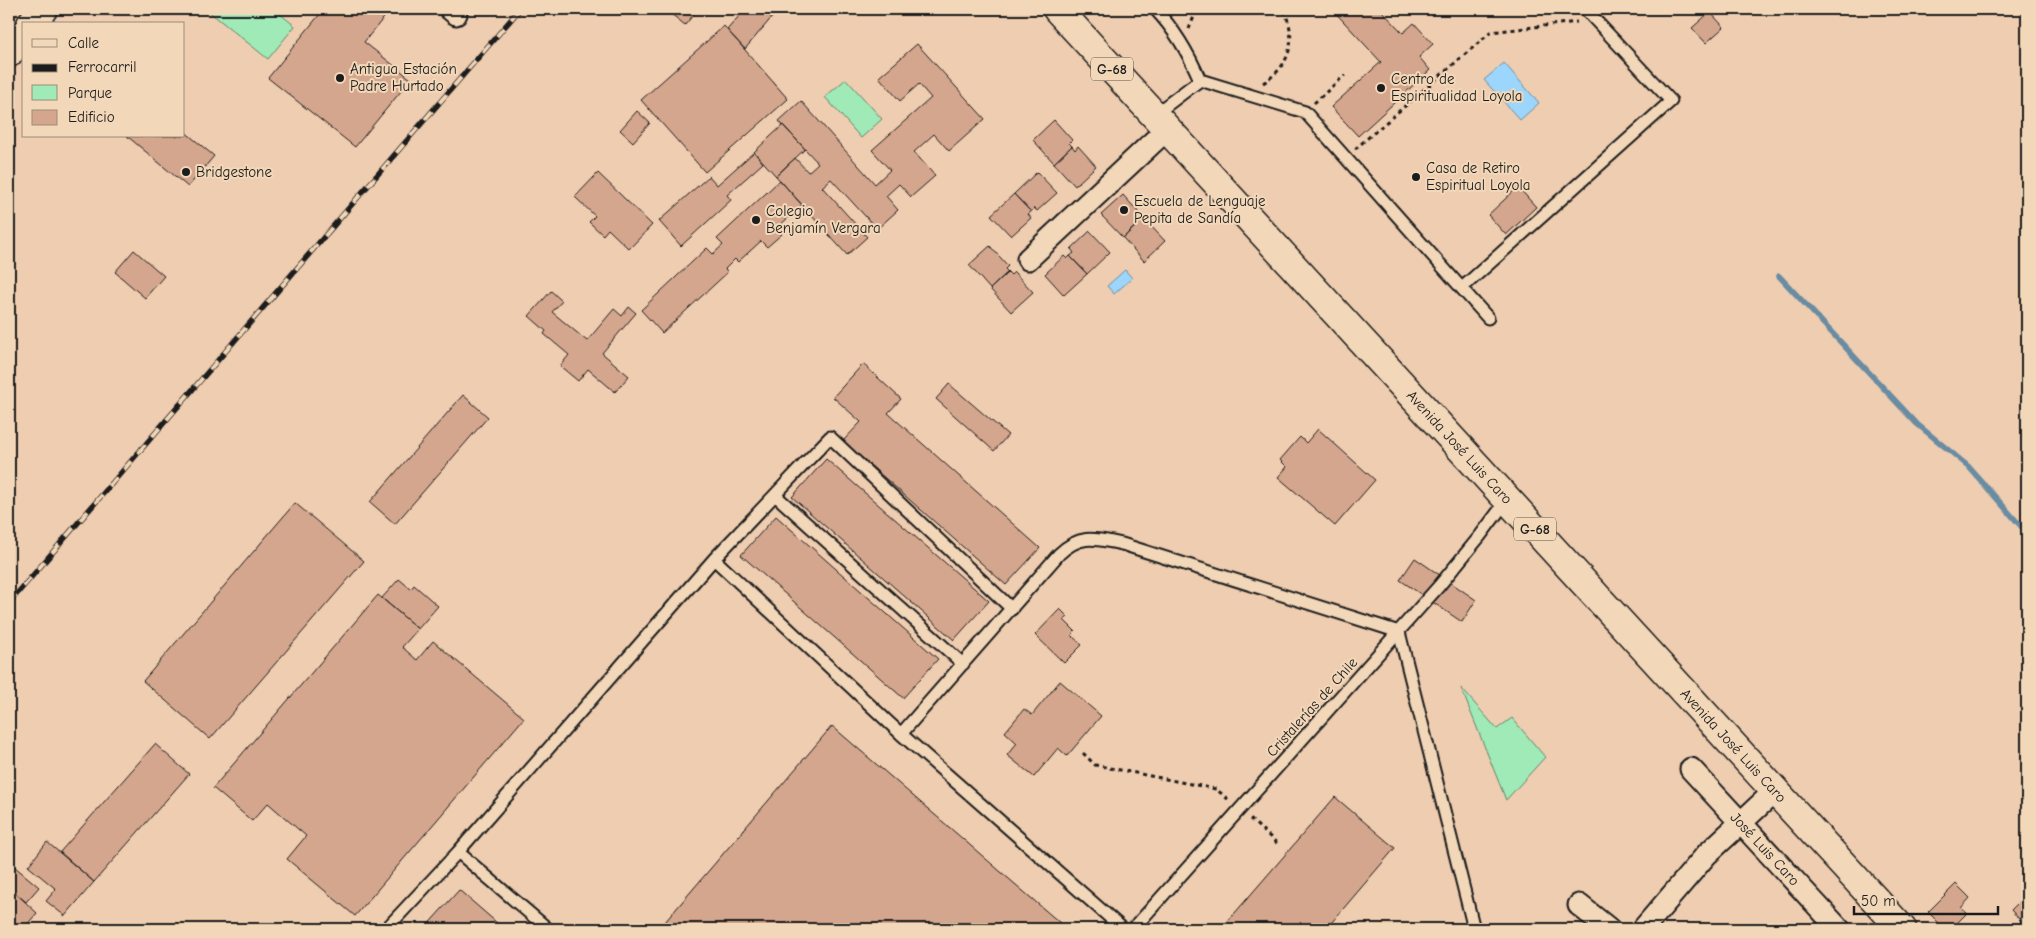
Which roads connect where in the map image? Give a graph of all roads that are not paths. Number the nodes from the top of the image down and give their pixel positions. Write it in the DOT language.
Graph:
graph roads {
  1 [pos="43,9"];
  2 [pos="1057,9"];
  3 [pos="1155,9"];
  4 [pos="1585,9"];
  5 [pos="33,22"];
  6 [pos="22,37"];
  7 [pos="9,53"];
  8 [pos="1200,80"];
  9 [pos="1160,122"];
  10 [pos="1028,259"];
  11 [pos="1462,288"];
  12 [pos="1488,318"];
  13 [pos="775,495"];
  14 [pos="1508,500"];
  15 [pos="714,559"];
  16 [pos="1012,608"];
  17 [pos="1399,632"];
  18 [pos="963,664"];
  19 [pos="901,734"];
  20 [pos="1691,768"];
  21 [pos="1775,791"];
  22 [pos="1742,822"];
  23 [pos="458,852"];
  24 [pos="1579,905"];
  25 [pos="386,929"];
  26 [pos="548,929"];
  27 [pos="1123,929"];
  28 [pos="1133,929"];
  29 [pos="1474,929"];
  30 [pos="1609,929"];
  31 [pos="1643,929"];
  32 [pos="1839,929"];
  33 [pos="1902,929"];
  1 -- 5 [label="main road"];
  2 -- 9 [label="main road, Avenida José Luis Caro / G-68"];
  3 -- 8 [label="lane"];
  4 -- 11 [label="lane"];
  6 -- 7 [label="main road"];
  8 -- 9 [label="lane"];
  8 -- 11 [label="lane"];
  9 -- 10 [label="street"];
  9 -- 14 [label="main road, Avenida José Luis Caro / G-68"];
  11 -- 12 [label="lane"];
  13 -- 15 [label="lane"];
  13 -- 16 [label="lane"];
  13 -- 18 [label="lane"];
  14 -- 17 [label="lane, Cristalerías de Chile"];
  14 -- 21 [label="main road, Avenida José Luis Caro / G-68"];
  15 -- 19 [label="lane"];
  15 -- 23 [label="lane"];
  16 -- 17 [label="lane"];
  16 -- 18 [label="lane"];
  17 -- 28 [label="lane, Cristalerías de Chile"];
  17 -- 29 [label="lane"];
  18 -- 19 [label="lane"];
  19 -- 27 [label="lane"];
  20 -- 22 [label="street, José Luis Caro"];
  21 -- 22 [label="street"];
  21 -- 33 [label="main road, Avenida José Luis Caro / G-68"];
  22 -- 31 [label="street"];
  22 -- 32 [label="street, José Luis Caro"];
  23 -- 25 [label="lane"];
  23 -- 26 [label="lane"];
  24 -- 30 [label="street"];
}
